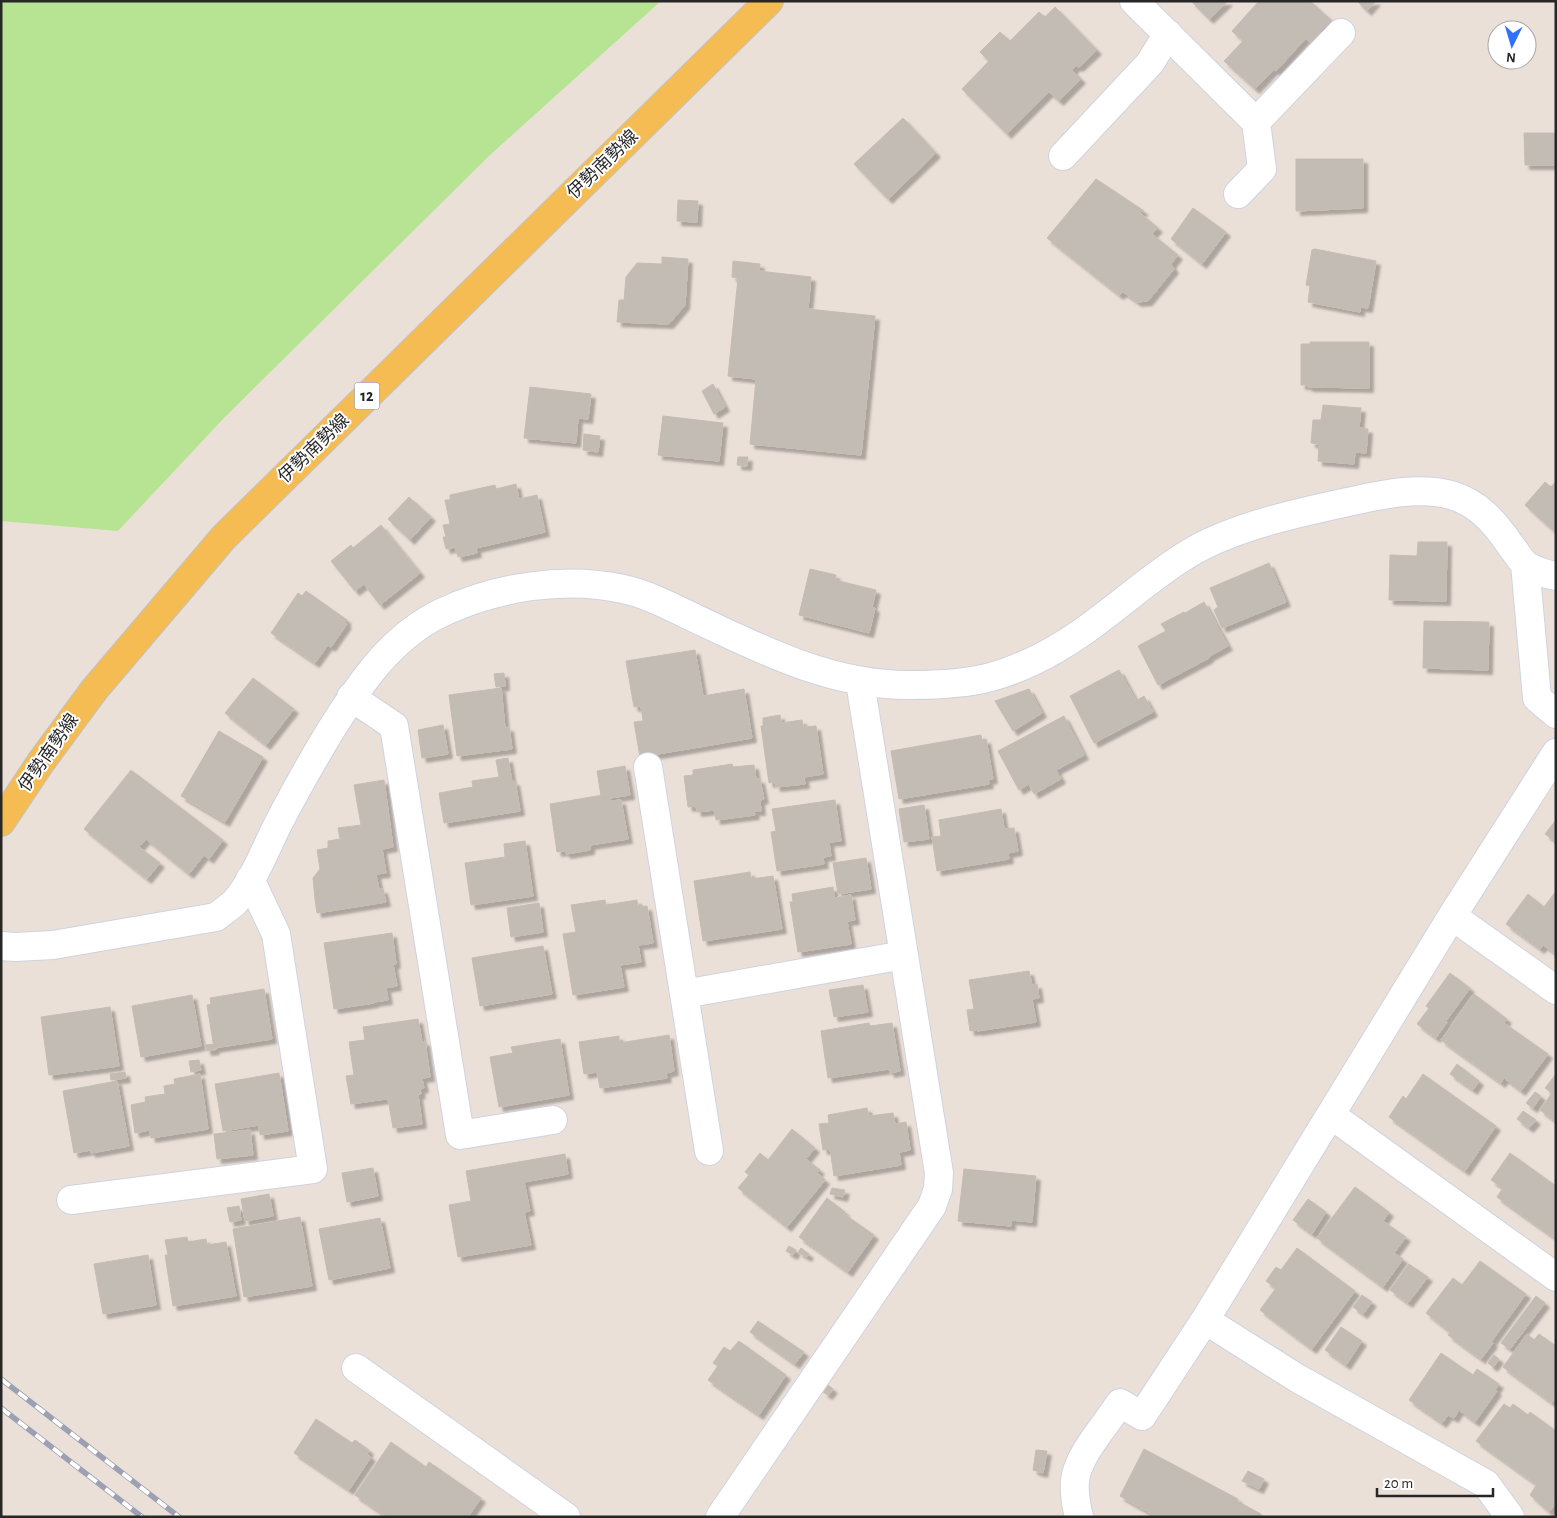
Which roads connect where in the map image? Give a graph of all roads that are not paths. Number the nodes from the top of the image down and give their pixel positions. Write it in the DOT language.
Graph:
graph roads {
  1 [pos="769,1"];
  2 [pos="1134,1"];
  3 [pos="1341,33"];
  4 [pos="1168,34"];
  5 [pos="1256,122"];
  6 [pos="1063,156"];
  7 [pos="1238,194"];
  8 [pos="1525,564"];
  9 [pos="1556,576"];
  10 [pos="860,682"];
  11 [pos="351,697"];
  12 [pos="1556,714"];
  13 [pos="1556,753"];
  14 [pos="648,766"];
  15 [pos="1,822"];
  16 [pos="250,880"];
  17 [pos="1452,916"];
  18 [pos="1,946"];
  19 [pos="904,955"];
  20 [pos="1556,990"];
  21 [pos="684,994"];
  22 [pos="1331,1115"];
  23 [pos="553,1120"];
  24 [pos="709,1151"];
  25 [pos="71,1200"];
  26 [pos="1556,1277"];
  27 [pos="1205,1320"];
  28 [pos="356,1368"];
  29 [pos="566,1517"];
  30 [pos="720,1517"];
  31 [pos="1079,1517"];
  32 [pos="1510,1517"];
  1 -- 15 [label="main road, 伊勢南勢線 / 12"];
  2 -- 4 [label="street"];
  3 -- 5 [label="street"];
  4 -- 5 [label="street"];
  4 -- 6 [label="street"];
  5 -- 7 [label="street"];
  8 -- 9 [label="street"];
  8 -- 10 [label="street"];
  8 -- 12 [label="street"];
  10 -- 11 [label="street"];
  10 -- 19 [label="street"];
  11 -- 16 [label="street"];
  11 -- 23 [label="street"];
  13 -- 17 [label="street"];
  14 -- 21 [label="street"];
  16 -- 18 [label="street"];
  16 -- 25 [label="street"];
  17 -- 20 [label="street"];
  17 -- 22 [label="street"];
  19 -- 21 [label="street"];
  19 -- 30 [label="street"];
  21 -- 24 [label="street"];
  22 -- 26 [label="street"];
  22 -- 27 [label="street"];
  27 -- 31 [label="street"];
  27 -- 32 [label="street"];
  28 -- 29 [label="street"];
}
